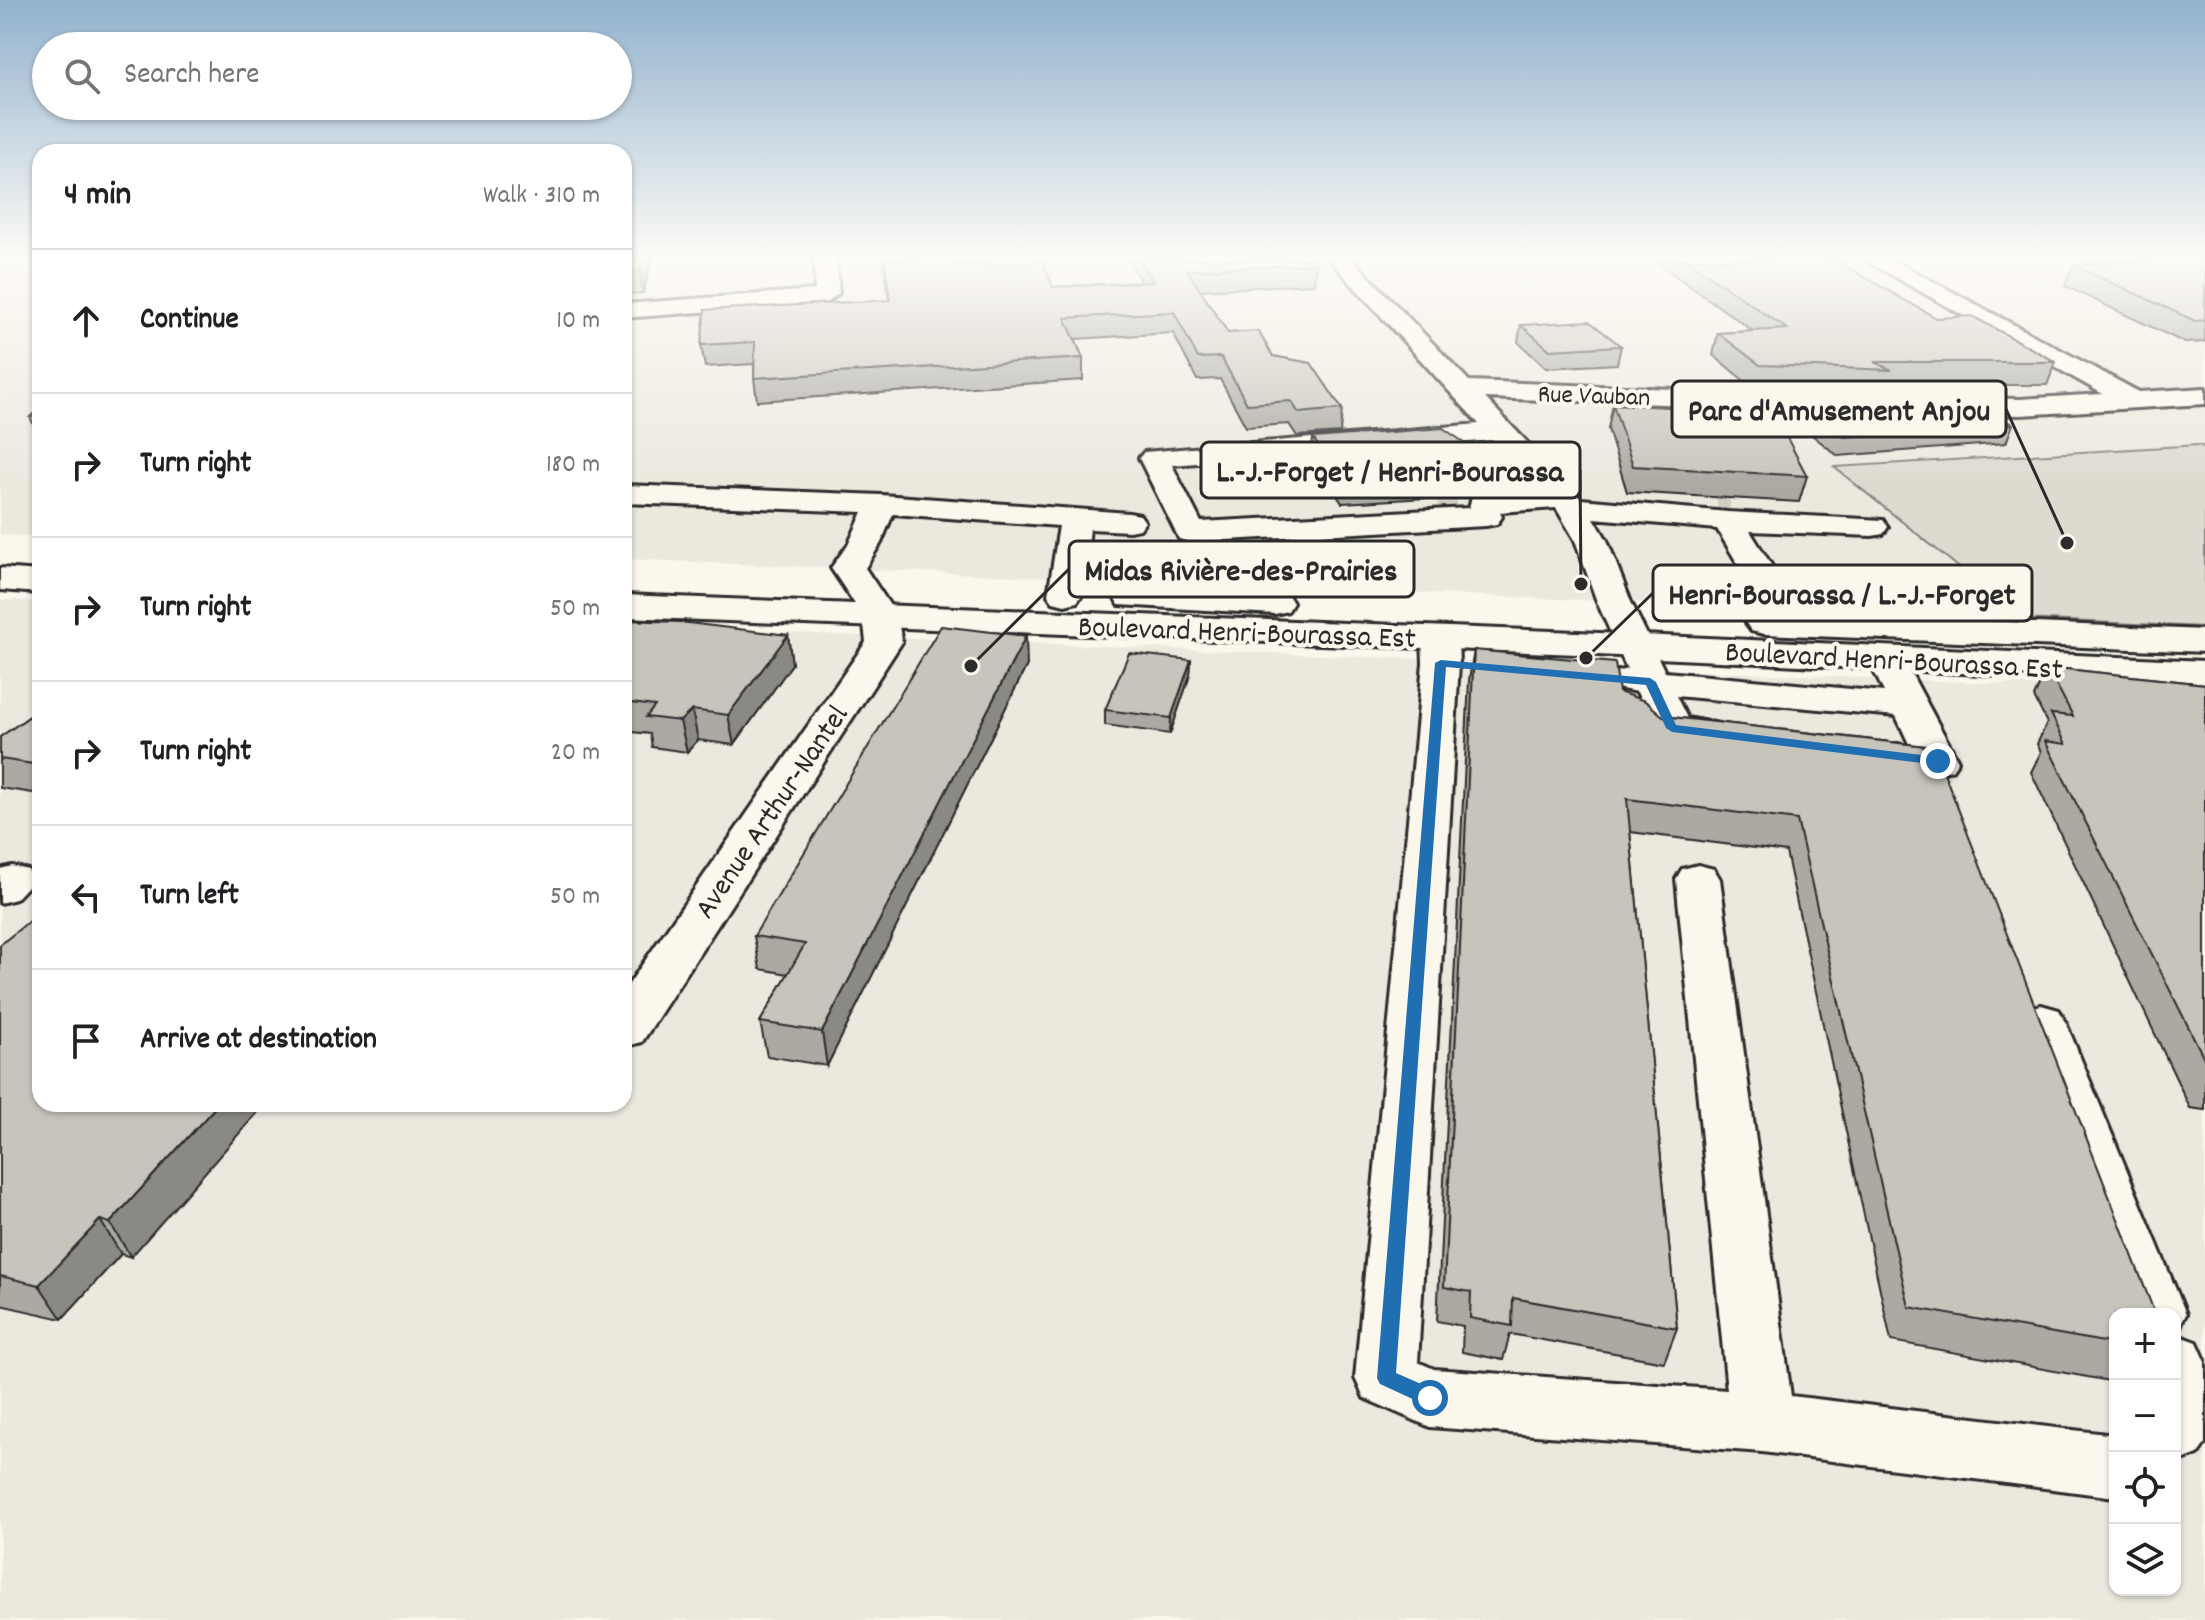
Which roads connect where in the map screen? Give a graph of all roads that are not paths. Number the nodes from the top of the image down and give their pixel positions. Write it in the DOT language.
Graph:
graph roads {
  1 [pos="1411,335"];
  2 [pos="2013,335"];
  3 [pos="1462,389"];
  4 [pos="2205,396"];
  5 [pos="2136,401"];
  6 [pos="1501,431"];
  7 [pos="632,494"];
  8 [pos="1568,502"];
  9 [pos="882,504"];
  10 [pos="1717,516"];
  11 [pos="1076,519"];
  12 [pos="1129,522"];
  13 [pos="1872,527"];
  14 [pos="0,551"];
  15 [pos="32,553"];
  16 [pos="0,579"];
  17 [pos="632,579"];
  18 [pos="1763,579"];
  19 [pos="32,581"];
  20 [pos="1065,595"];
  21 [pos="872,602"];
  22 [pos="632,606"];
  23 [pos="2205,641"];
  24 [pos="1636,649"];
  25 [pos="1440,651"];
  26 [pos="1886,659"];
  27 [pos="2205,673"];
  28 [pos="1910,706"];
  29 [pos="1750,738"];
  30 [pos="1860,752"];
  31 [pos="1698,879"];
  32 [pos="2024,979"];
  33 [pos="632,1017"];
  34 [pos="2154,1308"];
  35 [pos="2181,1378"];
  36 [pos="1762,1422"];
  37 [pos="2181,1425"];
  38 [pos="2109,1465"];
  1 -- 3 [label="street"];
  2 -- 5 [label="street"];
  3 -- 5 [label="street, Rue Vauban"];
  3 -- 6 [label="street"];
  4 -- 5 [label="street, Rue Vauban"];
  6 -- 8 [label="street"];
  6 -- 8 [label="street"];
  7 -- 9 [label="street"];
  8 -- 10 [label="street"];
  8 -- 24 [label="street"];
  9 -- 11 [label="street"];
  9 -- 21 [label="street"];
  10 -- 13 [label="street"];
  10 -- 18 [label="street"];
  11 -- 12 [label="street"];
  11 -- 20 [label="street"];
  14 -- 15 [label="main road"];
  16 -- 19 [label="main road"];
  17 -- 21 [label="main road, Boulevard Henri-Bourassa Est"];
  20 -- 21 [label="main road, Boulevard Henri-Bourassa Est"];
  20 -- 24 [label="main road, Boulevard Henri-Bourassa Est"];
  21 -- 22 [label="main road, Boulevard Henri-Bourassa Est"];
  21 -- 25 [label="main road, Boulevard Henri-Bourassa Est"];
  21 -- 33 [label="street, Avenue Arthur-Nantel"];
  23 -- 24 [label="main road, Boulevard Henri-Bourassa Est"];
  24 -- 25 [label="main road, Boulevard Henri-Bourassa Est"];
  24 -- 26 [label="main road, Boulevard Henri-Bourassa Est"];
  24 -- 28 [label="street"];
  24 -- 29 [label="street"];
  25 -- 36 [label="street"];
  26 -- 27 [label="main road, Boulevard Henri-Bourassa Est"];
  26 -- 28 [label="street"];
  28 -- 30 [label="street"];
  31 -- 36 [label="street"];
  32 -- 34 [label="street"];
  35 -- 37 [label="street"];
  36 -- 38 [label="street"];
}
